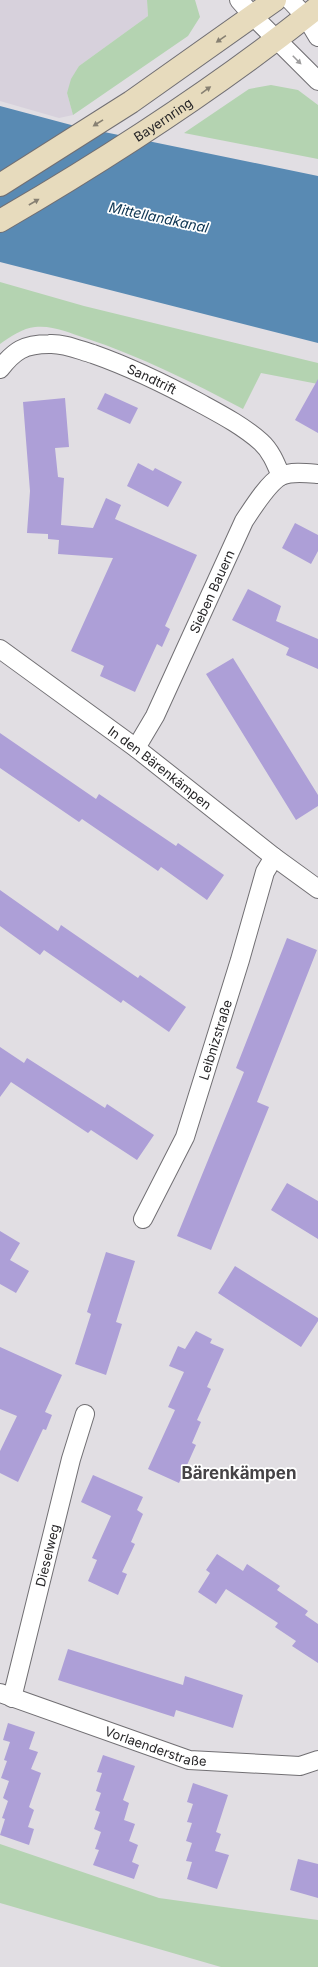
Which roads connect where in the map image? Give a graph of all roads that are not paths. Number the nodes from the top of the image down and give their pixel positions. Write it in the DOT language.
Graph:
graph roads {
  1 [pos="275,0"];
  2 [pos="290,0"];
  3 [pos="246,8"];
  4 [pos="312,12"];
  5 [pos="318,37"];
  6 [pos="276,39"];
  7 [pos="318,80"];
  8 [pos="0,184"];
  9 [pos="0,221"];
  10 [pos="0,369"];
  11 [pos="318,474"];
  12 [pos="281,476"];
  13 [pos="0,649"];
  14 [pos="136,748"];
  15 [pos="274,857"];
  16 [pos="318,889"];
  17 [pos="143,1219"];
  18 [pos="85,1414"];
  19 [pos="6,1695"];
  20 [pos="318,1760"];
  1 -- 3 [label="street"];
  2 -- 4 [label="street"];
  3 -- 6 [label="street"];
  3 -- 8 [label="street, one-way"];
  4 -- 5 [label="street"];
  4 -- 6 [label="street, Bayernring"];
  6 -- 7 [label="street, one-way"];
  9 -- 6 [label="street, Bayernring, one-way"];
  10 -- 12 [label="street, Sandtrift"];
  11 -- 12 [label="street"];
  12 -- 14 [label="street, Sieben Bauern"];
  13 -- 14 [label="street, In den Bärenkämpen"];
  14 -- 15 [label="street, In den Bärenkämpen"];
  15 -- 16 [label="street, In den Bärenkämpen"];
  15 -- 17 [label="street, Leibnizstraße"];
  18 -- 19 [label="street, Dieselweg"];
  19 -- 20 [label="street, Vorlaenderstraße"];
}
